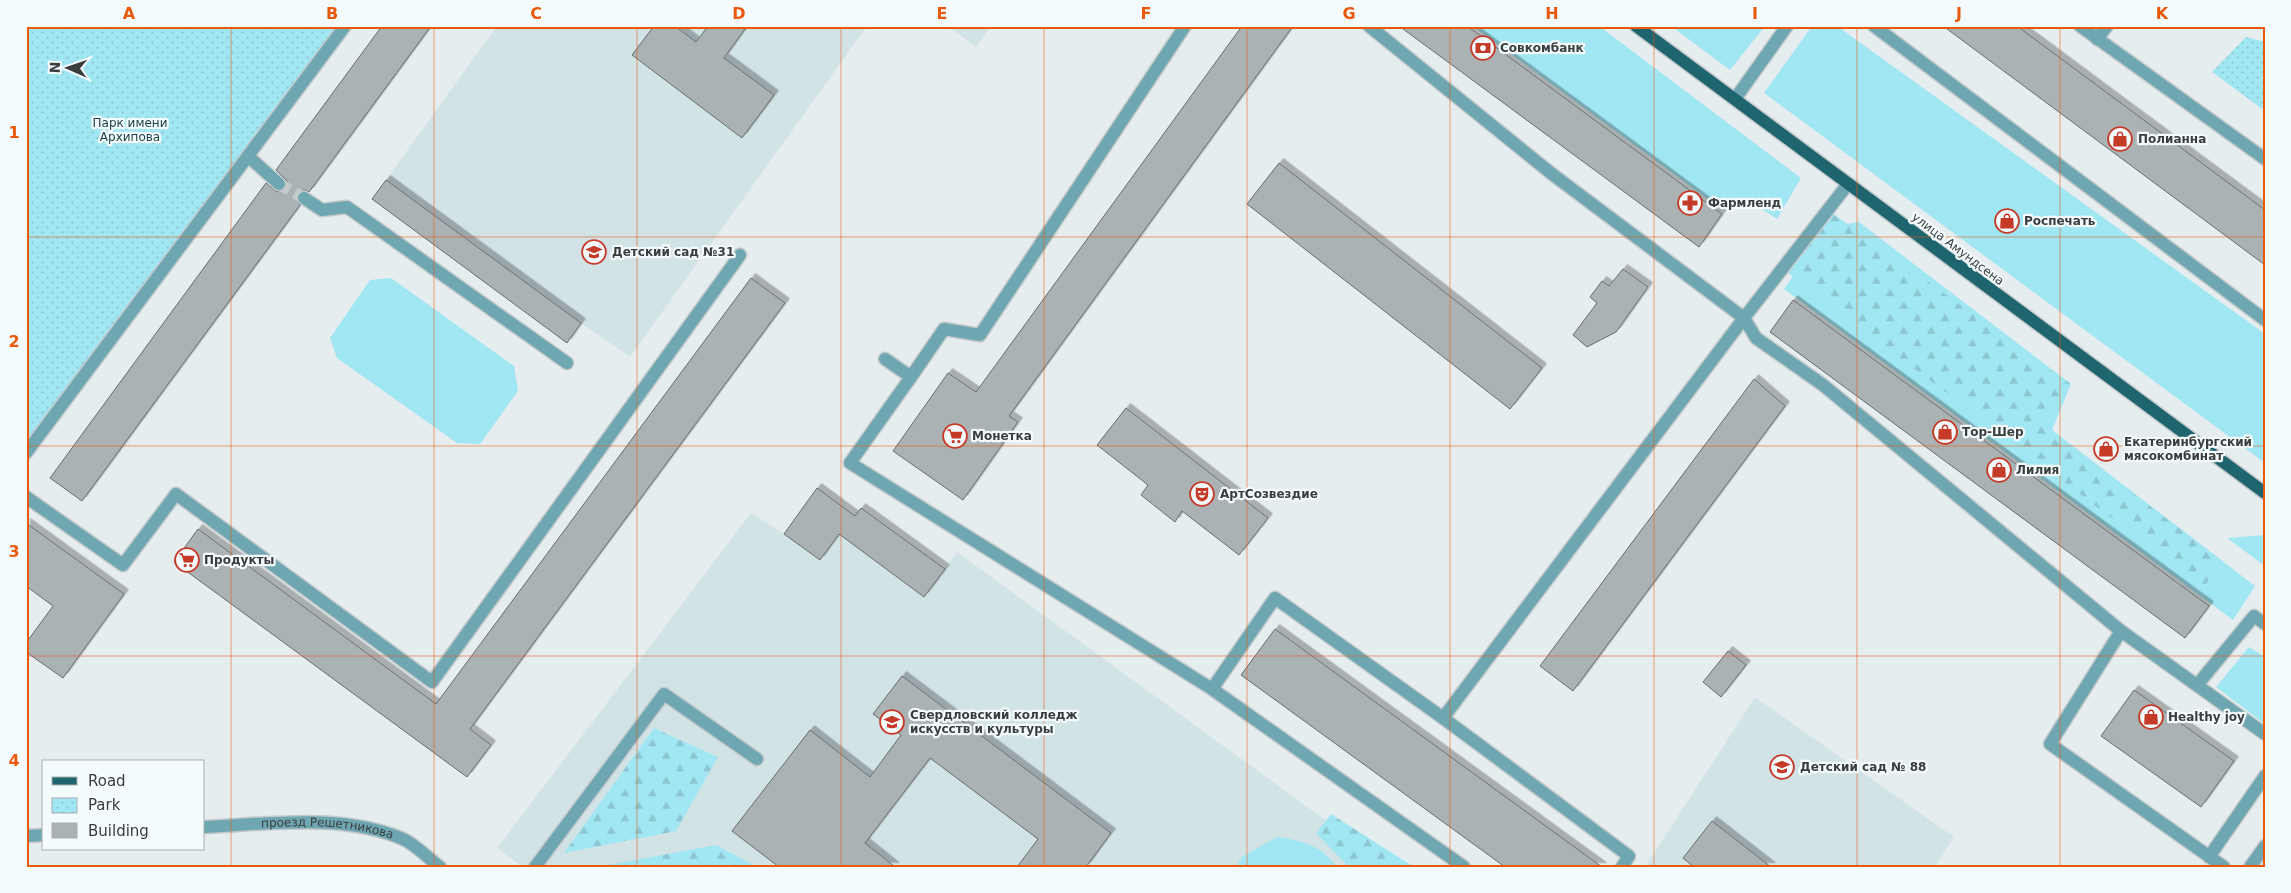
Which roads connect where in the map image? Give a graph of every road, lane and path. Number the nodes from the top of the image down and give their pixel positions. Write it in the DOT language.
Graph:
graph roads {
  1 [pos="345,26"];
  2 [pos="1185,26"];
  3 [pos="1369,26"];
  4 [pos="1636,26"];
  5 [pos="1787,26"];
  6 [pos="1874,26"];
  7 [pos="2080,26"];
  8 [pos="2108,26"];
  9 [pos="2097,39"];
  10 [pos="1735,99"];
  11 [pos="249,157"];
  12 [pos="2265,159"];
  13 [pos="280,184"];
  14 [pos="1848,184"];
  15 [pos="304,198"];
  16 [pos="740,255"];
  17 [pos="1744,318"];
  18 [pos="2265,320"];
  19 [pos="886,359"];
  20 [pos="567,363"];
  21 [pos="911,377"];
  22 [pos="26,453"];
  23 [pos="2265,493"];
  24 [pos="26,497"];
  25 [pos="2265,624"];
  26 [pos="2121,631"];
  27 [pos="2198,684"];
  28 [pos="1212,690"];
  29 [pos="1443,718"];
  30 [pos="2265,734"];
  31 [pos="757,759"];
  32 [pos="2265,776"];
  33 [pos="205,827"];
  34 [pos="42,835"];
  35 [pos="26,836"];
  36 [pos="2265,846"];
  37 [pos="2209,857"];
  38 [pos="440,867"];
  39 [pos="535,867"];
  40 [pos="1464,867"];
  41 [pos="1622,867"];
  42 [pos="2224,867"];
  43 [pos="2250,867"];
  1 -- 11 [label="street"];
  2 -- 21 [label="street"];
  3 -- 17 [label="street"];
  4 -- 10 [label="main road, улица Амундсена"];
  5 -- 10 [label="street"];
  6 -- 18 [label="street"];
  7 -- 9 [label="street"];
  8 -- 9 [label="street"];
  9 -- 12 [label="street"];
  10 -- 14 [label="main road, улица Амундсена"];
  11 -- 13 [label="street"];
  11 -- 22 [label="street"];
  14 -- 17 [label="street"];
  14 -- 23 [label="main road, улица Амундсена"];
  15 -- 20 [label="street"];
  16 -- 24 [label="street"];
  17 -- 26 [label="street"];
  17 -- 29 [label="street"];
  19 -- 21 [label="street"];
  21 -- 28 [label="street"];
  25 -- 27 [label="street"];
  26 -- 27 [label="street"];
  26 -- 37 [label="street"];
  27 -- 30 [label="street"];
  28 -- 29 [label="street"];
  28 -- 40 [label="street"];
  29 -- 41 [label="street"];
  31 -- 39 [label="street"];
  32 -- 37 [label="street"];
  33 -- 38 [label="street, проезд Решетникова"];
  34 -- 35 [label="street"];
  36 -- 43 [label="street"];
  37 -- 42 [label="street"];
}
